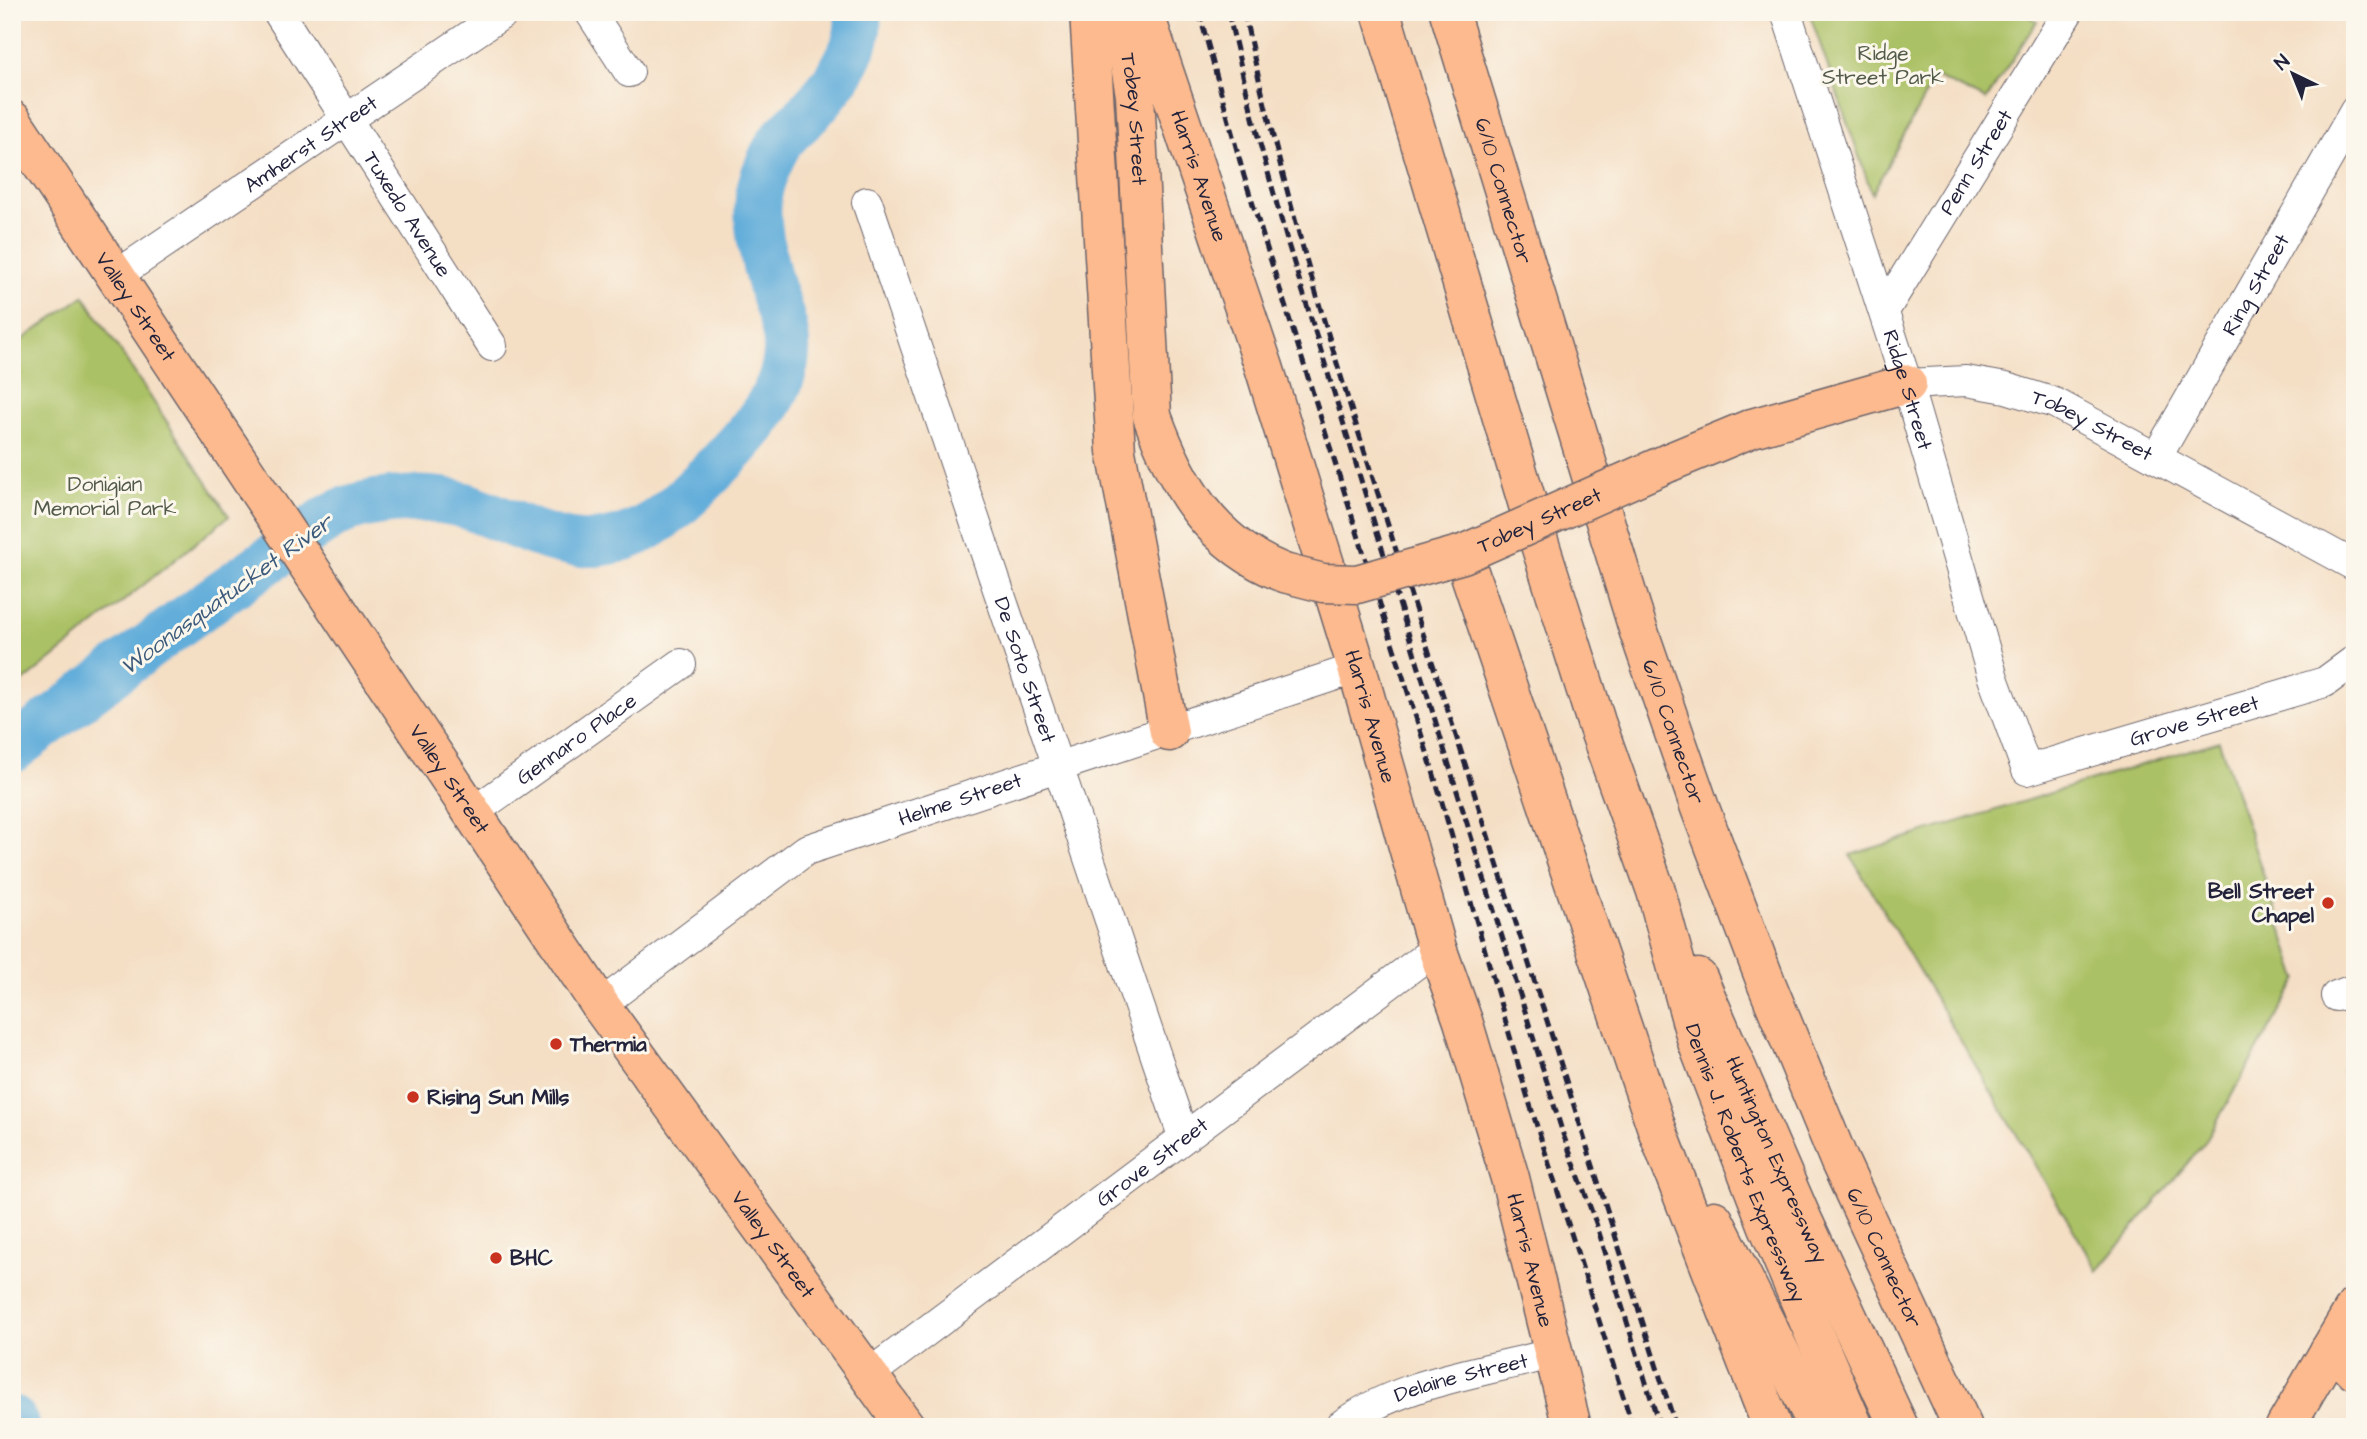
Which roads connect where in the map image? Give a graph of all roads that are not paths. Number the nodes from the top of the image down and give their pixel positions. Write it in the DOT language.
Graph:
graph roads {
  1 [pos="278,12"];
  2 [pos="505,12"];
  3 [pos="590,12"];
  4 [pos="1089,12"];
  5 [pos="1121,12"];
  6 [pos="1144,12"];
  7 [pos="1381,12"];
  8 [pos="1449,12"];
  9 [pos="1786,12"];
  10 [pos="2068,12"];
  11 [pos="629,72"];
  12 [pos="2355,111"];
  13 [pos="12,120"];
  14 [pos="349,120"];
  15 [pos="867,202"];
  16 [pos="117,275"];
  17 [pos="1884,311"];
  18 [pos="492,346"];
  19 [pos="1907,384"];
  20 [pos="2156,458"];
  21 [pos="1463,554"];
  22 [pos="2355,566"];
  23 [pos="2355,660"];
  24 [pos="681,664"];
  25 [pos="1357,668"];
  26 [pos="1169,732"];
  27 [pos="1060,767"];
  28 [pos="2027,770"];
  29 [pos="472,813"];
  30 [pos="1656,891"];
  31 [pos="1437,948"];
  32 [pos="600,1005"];
  33 [pos="1632,1059"];
  34 [pos="1184,1136"];
  35 [pos="2355,1307"];
  36 [pos="1551,1354"];
  37 [pos="2342,1361"];
  38 [pos="868,1375"];
  39 [pos="905,1427"];
  40 [pos="1339,1427"];
  41 [pos="1572,1427"];
  42 [pos="1772,1427"];
  43 [pos="1818,1427"];
  44 [pos="1854,1427"];
  45 [pos="1899,1427"];
  46 [pos="1963,1427"];
  47 [pos="2285,1427"];
  1 -- 14 [label="street, Tuxedo Avenue"];
  2 -- 14 [label="street, Amherst Street"];
  3 -- 11 [label="street"];
  4 -- 26 [label="main road"];
  5 -- 21 [label="main road, Tobey Street, bridge"];
  6 -- 25 [label="main road, Harris Avenue"];
  7 -- 30 [label="main road"];
  8 -- 46 [label="main road, 6/10 Connector"];
  9 -- 17 [label="street, Ridge Street"];
  10 -- 17 [label="street, Penn Street"];
  12 -- 20 [label="street, Ring Street"];
  13 -- 16 [label="main road, Valley Street"];
  14 -- 16 [label="street, Amherst Street"];
  14 -- 18 [label="street, Tuxedo Avenue"];
  15 -- 27 [label="street, De Soto Street"];
  16 -- 29 [label="main road, Valley Street"];
  17 -- 19 [label="street, Ridge Street"];
  19 -- 20 [label="street, Tobey Street"];
  19 -- 21 [label="main road, Tobey Street, bridge"];
  19 -- 28 [label="street, Ridge Street"];
  20 -- 22 [label="street, Tobey Street"];
  21 -- 33 [label="main road"];
  23 -- 28 [label="street, Grove Street"];
  24 -- 29 [label="street, Gennaro Place"];
  25 -- 26 [label="street, Helme Street"];
  25 -- 31 [label="main road, Harris Avenue"];
  26 -- 27 [label="street, Helme Street"];
  27 -- 32 [label="street, Helme Street"];
  27 -- 34 [label="street, De Soto Street"];
  29 -- 32 [label="main road, Valley Street"];
  30 -- 44 [label="main road, Dennis J. Roberts Expressway"];
  30 -- 45 [label="main road, Huntington Expressway"];
  31 -- 34 [label="street, Grove Street"];
  31 -- 36 [label="main road, Harris Avenue"];
  32 -- 38 [label="main road, Valley Street"];
  33 -- 42 [label="main road"];
  33 -- 43 [label="main road"];
  34 -- 38 [label="street, Grove Street"];
  35 -- 37 [label="main road"];
  36 -- 40 [label="street, Delaine Street"];
  36 -- 41 [label="main road, Harris Avenue"];
  37 -- 47 [label="main road"];
  38 -- 39 [label="main road, Valley Street"];
}
